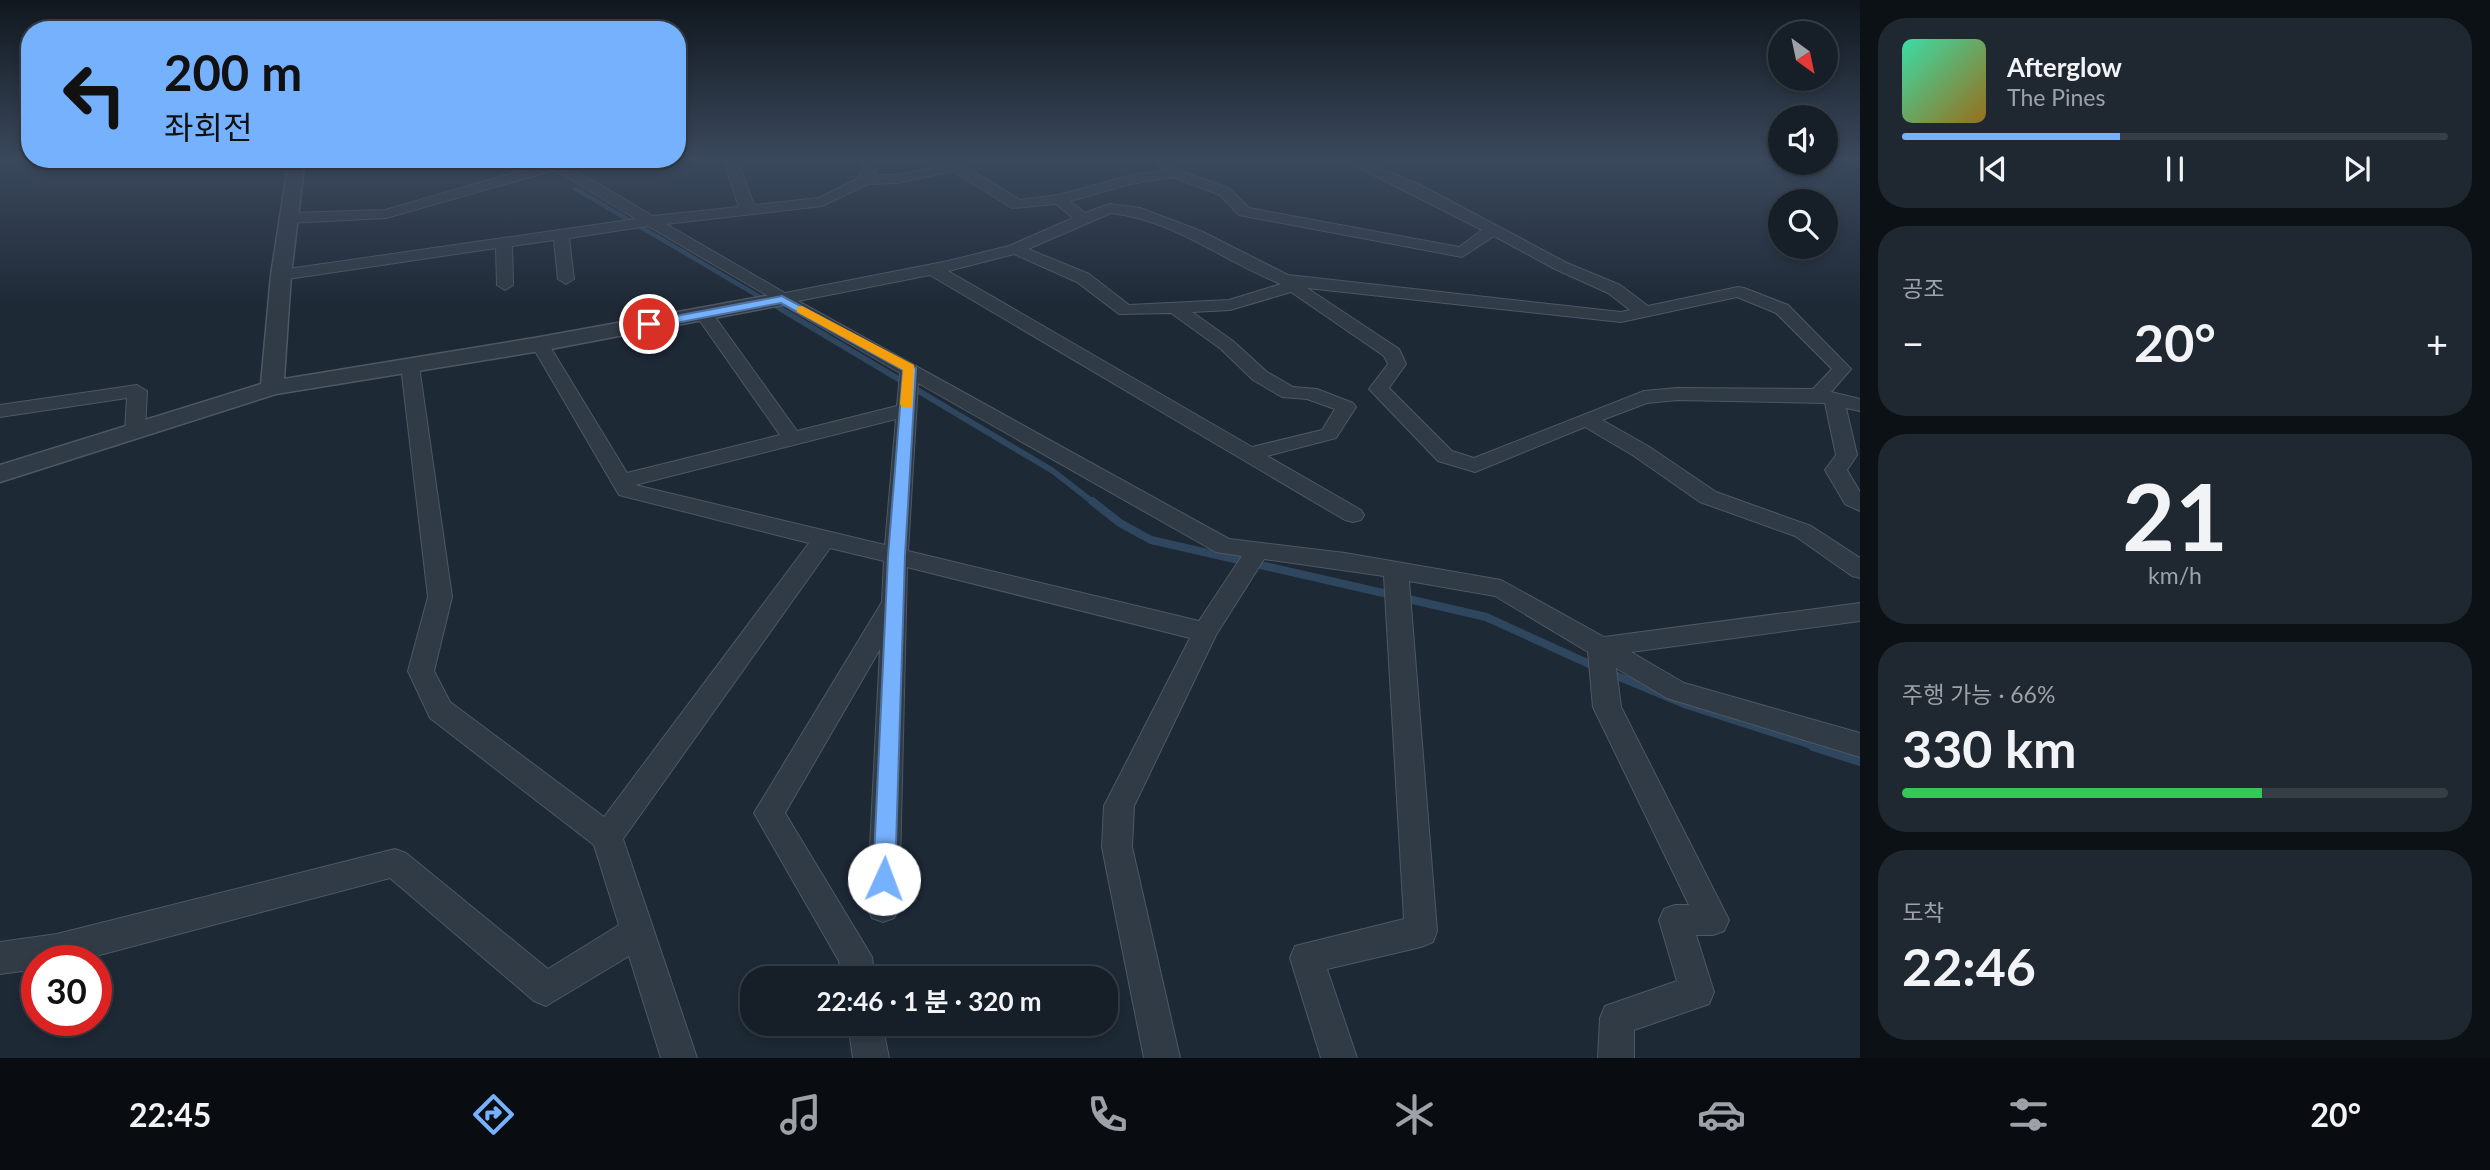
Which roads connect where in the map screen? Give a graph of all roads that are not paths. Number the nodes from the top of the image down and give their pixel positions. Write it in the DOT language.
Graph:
graph roads {
  1 [pos="289,208"];
  2 [pos="405,208"];
  3 [pos="634,208"];
  4 [pos="763,208"];
  5 [pos="1070,208"];
  6 [pos="1108,208"];
  7 [pos="1112,208"];
  8 [pos="1241,208"];
  9 [pos="1453,208"];
  10 [pos="748,210"];
  11 [pos="288,218"];
  12 [pos="1083,219"];
  13 [pos="652,221"];
  14 [pos="1492,230"];
  15 [pos="561,234"];
  16 [pos="504,242"];
  17 [pos="1015,249"];
  18 [pos="932,269"];
  19 [pos="281,275"];
  20 [pos="566,279"];
  21 [pos="1288,283"];
  22 [pos="505,285"];
  23 [pos="773,301"];
  24 [pos="1172,306"];
  25 [pos="1643,311"];
  26 [pos="704,314"];
  27 [pos="540,344"];
  28 [pos="410,366"];
  29 [pos="909,368"];
  30 [pos="272,388"];
  31 [pos="1826,397"];
  32 [pos="1860,405"];
  33 [pos="906,410"];
  34 [pos="0,411"];
  35 [pos="1587,419"];
  36 [pos="135,431"];
  37 [pos="792,438"];
  38 [pos="1248,454"];
  39 [pos="0,474"];
  40 [pos="622,481"];
  41 [pos="1860,504"];
  42 [pos="1353,515"];
  43 [pos="825,538"];
  44 [pos="1258,550"];
  45 [pos="896,556"];
  46 [pos="1396,570"];
  47 [pos="1860,570"];
  48 [pos="895,602"];
  49 [pos="1860,612"];
  50 [pos="1205,632"];
  51 [pos="1600,647"];
  52 [pos="1860,745"];
  53 [pos="607,837"];
  54 [pos="883,907"];
  55 [pos="638,932"];
  56 [pos="0,958"];
  57 [pos="856,966"];
  58 [pos="867,1036"];
  59 [pos="679,1058"];
  60 [pos="871,1058"];
  61 [pos="1162,1058"];
  62 [pos="1339,1058"];
  63 [pos="1616,1058"];
  1 -- 11 [label="street"];
  2 -- 11 [label="street"];
  3 -- 13 [label="street"];
  4 -- 10 [label="street"];
  5 -- 12 [label="street"];
  6 -- 12 [label="street"];
  7 -- 21 [label="street"];
  8 -- 14 [label="street"];
  9 -- 14 [label="street"];
  10 -- 13 [label="street"];
  11 -- 19 [label="street"];
  12 -- 17 [label="street"];
  13 -- 15 [label="street"];
  13 -- 23 [label="street"];
  14 -- 25 [label="street"];
  15 -- 16 [label="street"];
  15 -- 20 [label="street"];
  16 -- 19 [label="street"];
  16 -- 22 [label="street"];
  17 -- 18 [label="street"];
  17 -- 24 [label="street"];
  18 -- 23 [label="street"];
  18 -- 38 [label="street"];
  19 -- 30 [label="street"];
  21 -- 24 [label="street"];
  21 -- 25 [label="street"];
  21 -- 35 [label="street"];
  23 -- 26 [label="street"];
  23 -- 29 [label="street"];
  24 -- 38 [label="street"];
  25 -- 31 [label="street"];
  26 -- 27 [label="street"];
  26 -- 37 [label="street"];
  27 -- 28 [label="street"];
  27 -- 40 [label="street"];
  28 -- 30 [label="street"];
  28 -- 53 [label="street"];
  29 -- 33 [label="street"];
  29 -- 44 [label="street"];
  30 -- 36 [label="street"];
  31 -- 32 [label="street"];
  31 -- 35 [label="street"];
  31 -- 41 [label="street"];
  33 -- 37 [label="street"];
  33 -- 45 [label="street"];
  34 -- 36 [label="street"];
  35 -- 47 [label="street"];
  36 -- 39 [label="street"];
  37 -- 40 [label="street"];
  38 -- 42 [label="street"];
  40 -- 43 [label="street"];
  43 -- 45 [label="street"];
  43 -- 53 [label="street"];
  44 -- 46 [label="street"];
  44 -- 50 [label="street"];
  45 -- 48 [label="street"];
  45 -- 50 [label="street"];
  46 -- 51 [label="street"];
  46 -- 62 [label="street"];
  48 -- 54 [label="street"];
  48 -- 57 [label="street"];
  49 -- 51 [label="street"];
  50 -- 61 [label="street"];
  51 -- 52 [label="street"];
  51 -- 63 [label="street"];
  53 -- 55 [label="street"];
  55 -- 56 [label="street"];
  55 -- 59 [label="street"];
  58 -- 60 [label="street"];
}
